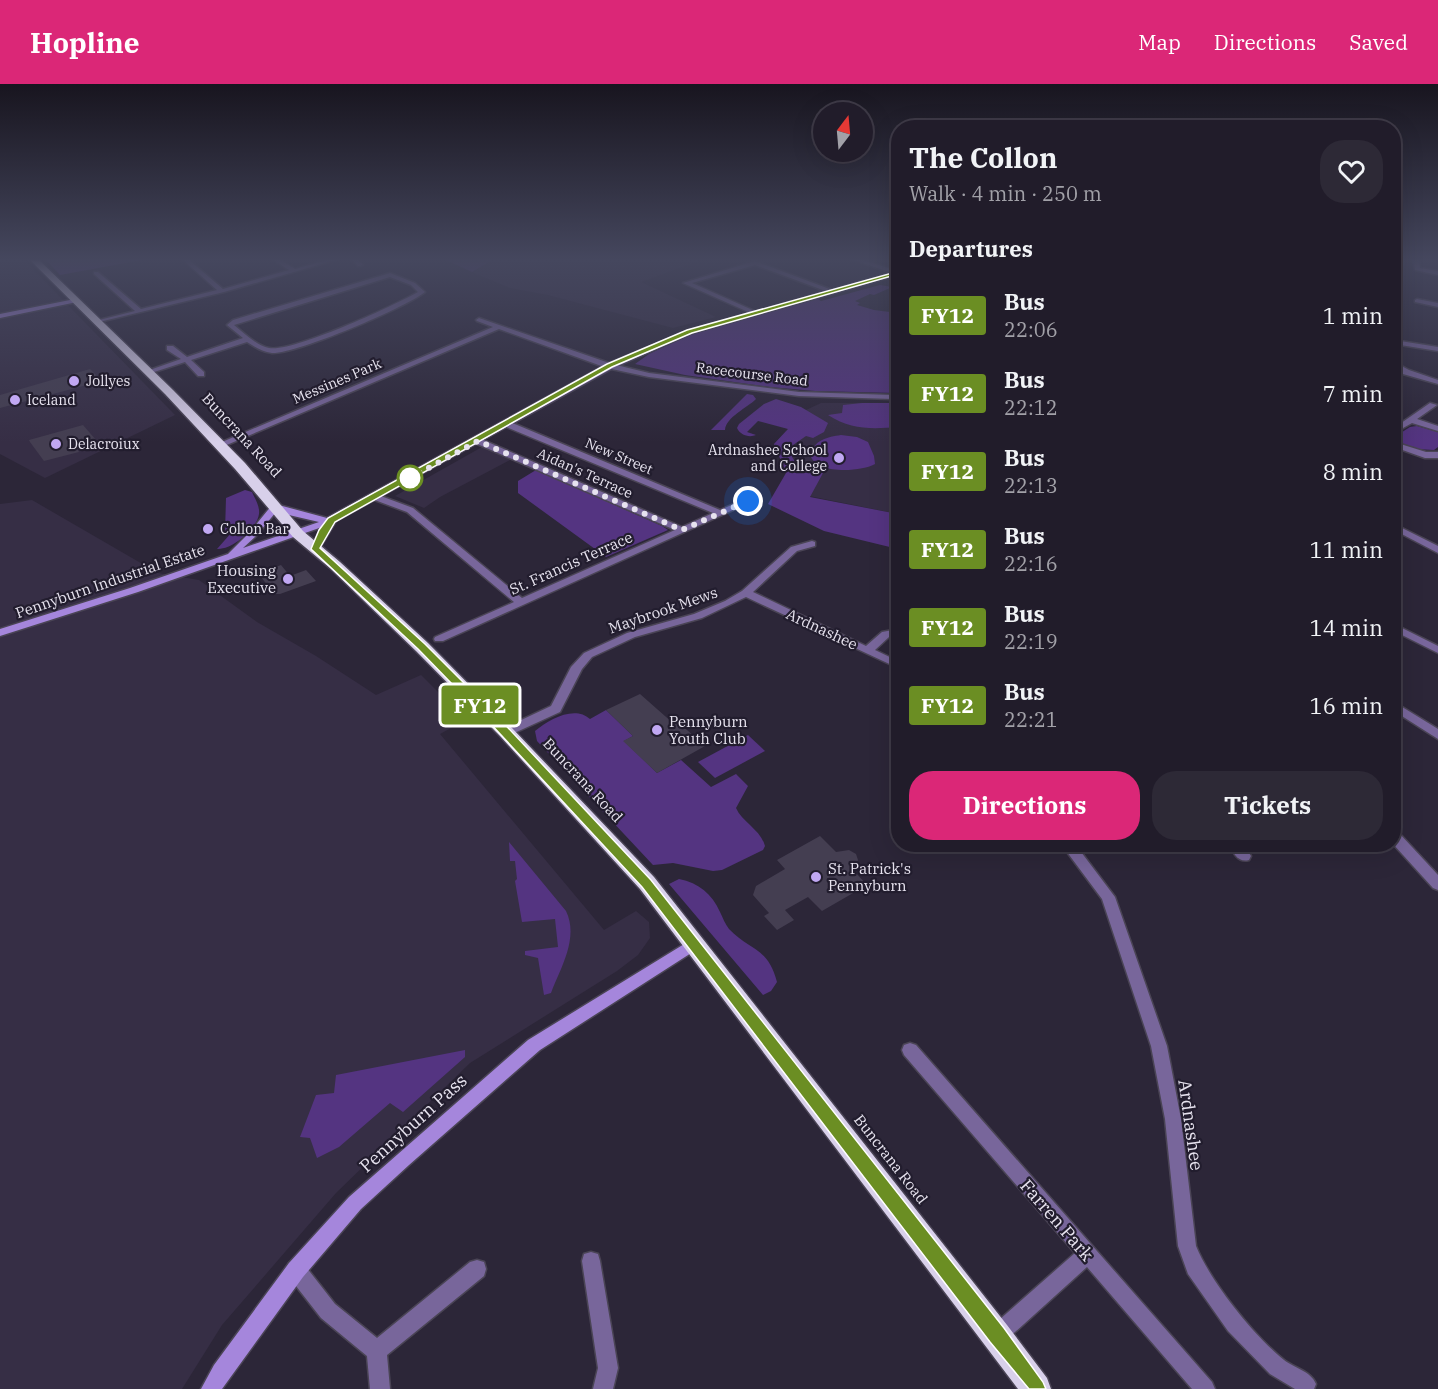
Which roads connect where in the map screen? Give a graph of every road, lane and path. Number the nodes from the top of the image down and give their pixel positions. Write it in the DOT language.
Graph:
graph roads {
  1 [pos="95,320"];
  2 [pos="106,320"];
  3 [pos="239,320"];
  4 [pos="361,320"];
  5 [pos="479,320"];
  6 [pos="731,320"];
  7 [pos="97,322"];
  8 [pos="499,327"];
  9 [pos="248,339"];
  10 [pos="1401,343"];
  11 [pos="170,348"];
  12 [pos="1438,349"];
  13 [pos="186,359"];
  14 [pos="610,366"];
  15 [pos="1401,369"];
  16 [pos="148,372"];
  17 [pos="201,374"];
  18 [pos="1438,382"];
  19 [pos="891,397"];
  20 [pos="1433,405"];
  21 [pos="1411,420"];
  22 [pos="507,424"];
  23 [pos="1401,426"];
  24 [pos="1438,429"];
  25 [pos="478,441"];
  26 [pos="219,445"];
  27 [pos="1401,446"];
  28 [pos="1438,455"];
  29 [pos="375,497"];
  30 [pos="748,501"];
  31 [pos="276,508"];
  32 [pos="720,513"];
  33 [pos="330,521"];
  34 [pos="682,530"];
  35 [pos="1401,530"];
  36 [pos="298,534"];
  37 [pos="812,544"];
  38 [pos="315,549"];
  39 [pos="1438,549"];
  40 [pos="227,557"];
  41 [pos="746,593"];
  42 [pos="520,602"];
  43 [pos="1401,631"];
  44 [pos="0,633"];
  45 [pos="891,633"];
  46 [pos="440,639"];
  47 [pos="868,650"];
  48 [pos="1438,650"];
  49 [pos="891,662"];
  50 [pos="1401,711"];
  51 [pos="506,732"];
  52 [pos="1438,735"];
  53 [pos="1401,844"];
  54 [pos="1073,852"];
  55 [pos="1438,884"];
  56 [pos="694,944"];
  57 [pos="910,1050"];
  58 [pos="1087,1255"];
  59 [pos="591,1261"];
  60 [pos="477,1269"];
  61 [pos="296,1270"];
  62 [pos="997,1335"];
  63 [pos="377,1351"];
  64 [pos="1306,1384"];
  65 [pos="211,1389"];
  66 [pos="381,1389"];
  67 [pos="603,1389"];
  68 [pos="1036,1389"];
  69 [pos="1204,1389"];
  1 -- 7 [label="highway, Buncrana Road"];
  2 -- 7 [label="street"];
  3 -- 9 [label="street"];
  4 -- 9 [label="street"];
  5 -- 8 [label="street"];
  6 -- 14 [label="main road"];
  7 -- 16 [label="highway, Buncrana Road"];
  8 -- 14 [label="street"];
  8 -- 26 [label="street, Messines Park"];
  9 -- 13 [label="street"];
  10 -- 12 [label="street"];
  11 -- 13 [label="street"];
  13 -- 16 [label="street"];
  13 -- 17 [label="street"];
  14 -- 19 [label="street, Racecourse Road"];
  14 -- 22 [label="main road"];
  15 -- 18 [label="street"];
  16 -- 26 [label="highway, Buncrana Road"];
  20 -- 21 [label="street"];
  21 -- 23 [label="street"];
  21 -- 24 [label="street"];
  22 -- 25 [label="main road"];
  22 -- 32 [label="street, New Street"];
  25 -- 29 [label="main road"];
  25 -- 34 [label="street, Aidan's Terrace"];
  26 -- 31 [label="highway, Buncrana Road"];
  27 -- 28 [label="street"];
  29 -- 33 [label="main road"];
  29 -- 42 [label="street"];
  30 -- 32 [label="street, St. Francis Terrace"];
  31 -- 33 [label="main road"];
  31 -- 36 [label="highway, Buncrana Road"];
  31 -- 40 [label="main road"];
  32 -- 34 [label="street, St. Francis Terrace"];
  33 -- 36 [label="main road"];
  33 -- 38 [label="main road"];
  34 -- 42 [label="street, St. Francis Terrace"];
  35 -- 39 [label="street"];
  36 -- 38 [label="highway, Buncrana Road"];
  36 -- 40 [label="main road, Pennyburn Industrial Estate"];
  37 -- 41 [label="street, Maybrook Mews"];
  38 -- 51 [label="highway, Buncrana Road"];
  40 -- 44 [label="main road, Pennyburn Industrial Estate"];
  41 -- 47 [label="street, Ardnashee"];
  41 -- 51 [label="street, Maybrook Mews"];
  42 -- 46 [label="street, St. Francis Terrace"];
  43 -- 48 [label="street"];
  45 -- 47 [label="street"];
  47 -- 49 [label="street, Ardnashee"];
  50 -- 52 [label="street"];
  51 -- 56 [label="highway, Buncrana Road"];
  53 -- 55 [label="street"];
  54 -- 64 [label="street, Ardnashee"];
  56 -- 61 [label="main road, Pennyburn Pass"];
  56 -- 62 [label="highway, Buncrana Road"];
  57 -- 58 [label="street, Farren Park"];
  58 -- 62 [label="street"];
  58 -- 69 [label="street, Farren Park"];
  59 -- 67 [label="street"];
  60 -- 63 [label="street"];
  61 -- 63 [label="street"];
  61 -- 65 [label="main road, Pennyburn Pass"];
  62 -- 68 [label="highway, Buncrana Road"];
  63 -- 66 [label="street"];
}
